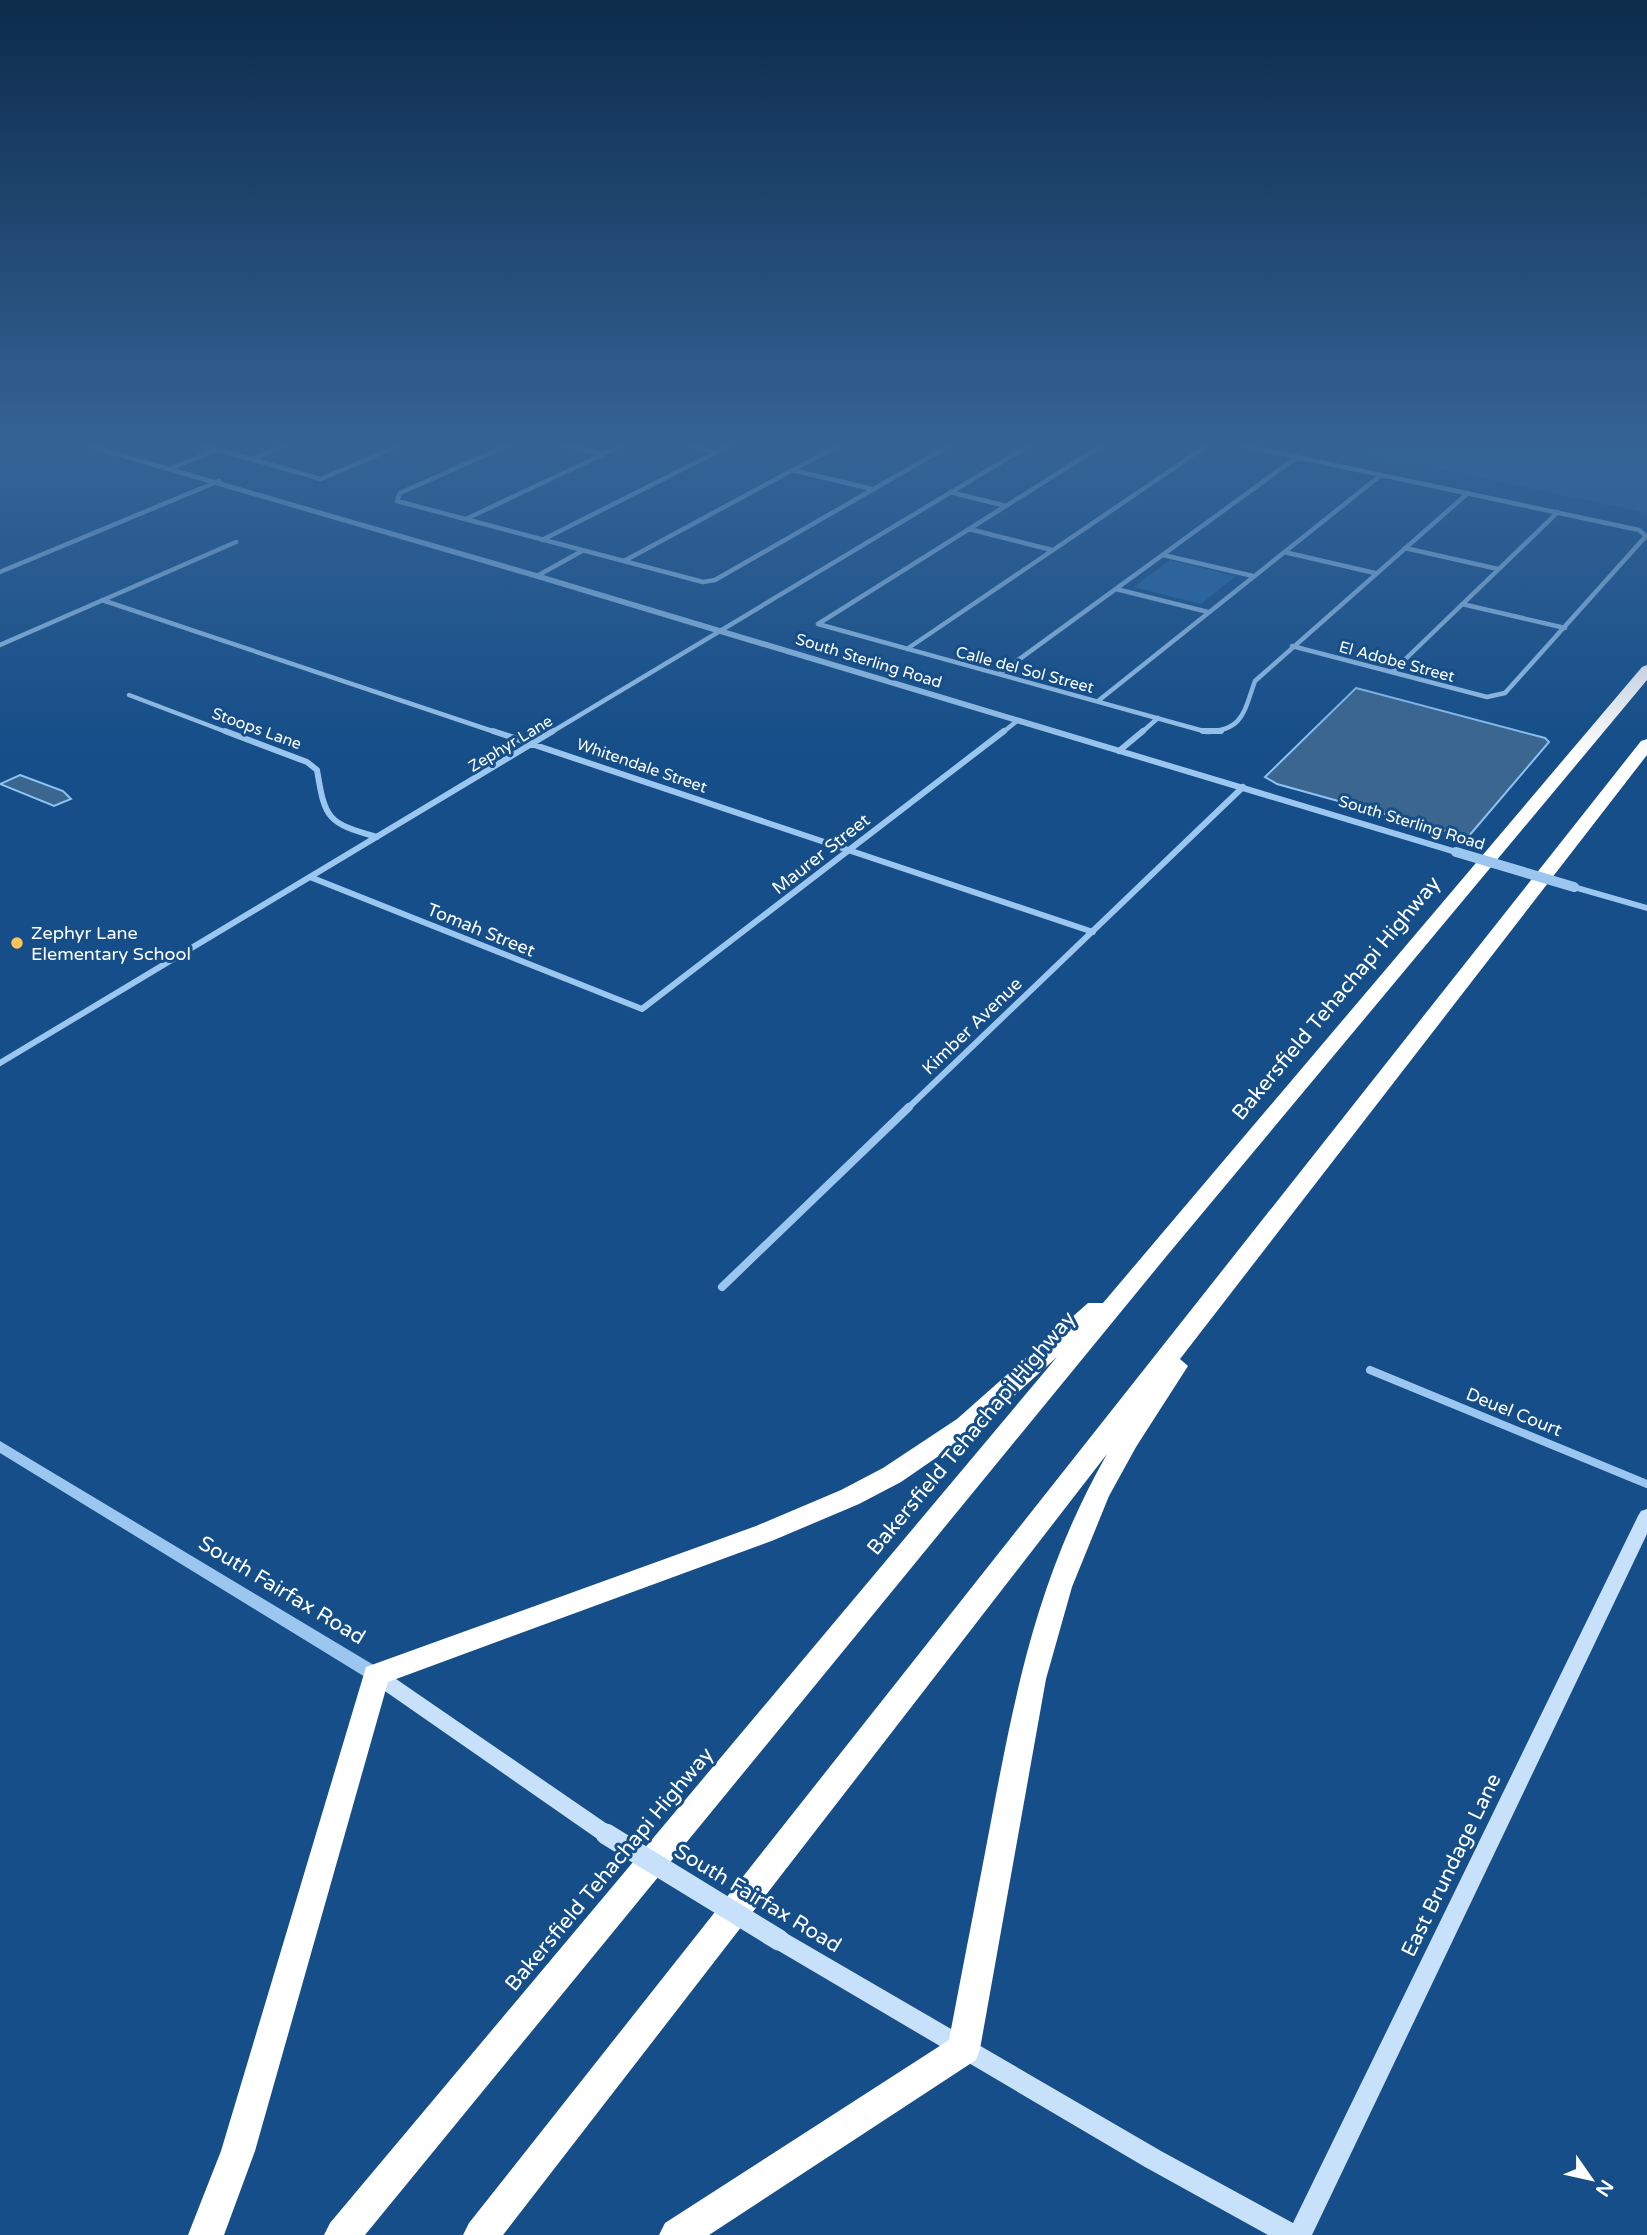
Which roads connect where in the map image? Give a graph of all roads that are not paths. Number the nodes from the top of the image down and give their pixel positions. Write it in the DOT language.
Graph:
graph roads {
  1 [pos="59,547"];
  2 [pos="224,547"];
  3 [pos="441,547"];
  4 [pos="569,547"];
  5 [pos="649,547"];
  6 [pos="772,547"];
  7 [pos="858,547"];
  8 [pos="940,547"];
  9 [pos="1041,547"];
  10 [pos="1056,547"];
  11 [pos="1174,547"];
  12 [pos="1290,547"];
  13 [pos="1521,547"];
  14 [pos="1636,547"];
  15 [pos="1405,548"];
  16 [pos="1052,550"];
  17 [pos="582,551"];
  18 [pos="1284,552"];
  19 [pos="1163,555"];
  20 [pos="624,561"];
  21 [pos="1499,569"];
  22 [pos="0,572"];
  23 [pos="1375,573"];
  24 [pos="537,576"];
  25 [pos="1253,576"];
  26 [pos="1116,589"];
  27 [pos="102,600"];
  28 [pos="1462,604"];
  29 [pos="1208,612"];
  30 [pos="1565,628"];
  31 [pos="720,631"];
  32 [pos="0,645"];
  33 [pos="1292,646"];
  34 [pos="907,649"];
  35 [pos="1647,670"];
  36 [pos="1392,672"];
  37 [pos="999,674"];
  38 [pos="129,695"];
  39 [pos="1098,701"];
  40 [pos="1158,718"];
  41 [pos="1017,721"];
  42 [pos="533,743"];
  43 [pos="1647,744"];
  44 [pos="1119,751"];
  45 [pos="1243,788"];
  46 [pos="377,837"];
  47 [pos="849,850"];
  48 [pos="310,877"];
  49 [pos="1647,908"];
  50 [pos="1093,932"];
  51 [pos="642,1009"];
  52 [pos="0,1063"];
  53 [pos="1257,1243"];
  54 [pos="1157,1253"];
  55 [pos="722,1287"];
  56 [pos="1370,1370"];
  57 [pos="0,1446"];
  58 [pos="1647,1484"];
  59 [pos="1647,1516"];
  60 [pos="376,1675"];
  61 [pos="964,2049"];
  62 [pos="206,2235"];
  63 [pos="342,2235"];
  64 [pos="481,2235"];
  65 [pos="677,2235"];
  66 [pos="1291,2235"];
  67 [pos="1300,2235"];
  1 -- 22 [label="street"];
  2 -- 27 [label="street"];
  3 -- 24 [label="street, South Sterling Road"];
  4 -- 17 [label="street"];
  5 -- 20 [label="street"];
  6 -- 20 [label="street"];
  7 -- 31 [label="street, Zephyr Lane"];
  8 -- 34 [label="street, Calle del Sol Street"];
  9 -- 16 [label="street"];
  10 -- 16 [label="street"];
  11 -- 19 [label="street"];
  12 -- 18 [label="street"];
  13 -- 21 [label="street"];
  14 -- 30 [label="street"];
  15 -- 21 [label="street"];
  15 -- 23 [label="street"];
  16 -- 34 [label="street"];
  17 -- 20 [label="street"];
  17 -- 24 [label="street"];
  18 -- 23 [label="street"];
  18 -- 25 [label="street"];
  19 -- 25 [label="street"];
  19 -- 26 [label="street"];
  21 -- 28 [label="street"];
  23 -- 33 [label="street"];
  24 -- 31 [label="street, South Sterling Road"];
  25 -- 29 [label="street"];
  26 -- 29 [label="street"];
  26 -- 37 [label="street"];
  27 -- 32 [label="street"];
  27 -- 42 [label="street, Whitendale Street"];
  28 -- 30 [label="street"];
  28 -- 36 [label="street"];
  29 -- 39 [label="street"];
  30 -- 36 [label="street, El Adobe Street"];
  31 -- 41 [label="street, South Sterling Road"];
  31 -- 42 [label="street, Zephyr Lane"];
  33 -- 36 [label="street, El Adobe Street"];
  33 -- 40 [label="street, Calle del Sol Street"];
  34 -- 37 [label="street, Calle del Sol Street"];
  35 -- 54 [label="highway, Bakersfield Tehachapi Highway"];
  37 -- 39 [label="street, Calle del Sol Street"];
  38 -- 46 [label="street, Stoops Lane"];
  39 -- 40 [label="street, Calle del Sol Street"];
  40 -- 44 [label="street"];
  41 -- 44 [label="street, South Sterling Road"];
  41 -- 47 [label="street, Maurer Street"];
  42 -- 46 [label="street, Zephyr Lane"];
  42 -- 47 [label="street, Whitendale Street"];
  43 -- 53 [label="highway"];
  44 -- 45 [label="street, South Sterling Road"];
  45 -- 49 [label="street, South Sterling Road, bridge"];
  45 -- 50 [label="street, Kimber Avenue"];
  46 -- 48 [label="street, Zephyr Lane"];
  47 -- 50 [label="street, Whitendale Street"];
  47 -- 51 [label="street, Maurer Street"];
  48 -- 51 [label="street, Tomah Street"];
  48 -- 52 [label="street, Zephyr Lane"];
  50 -- 55 [label="street, Kimber Avenue"];
  53 -- 61 [label="highway"];
  53 -- 64 [label="highway"];
  54 -- 60 [label="highway"];
  54 -- 63 [label="highway, Bakersfield Tehachapi Highway"];
  56 -- 58 [label="street, Deuel Court"];
  57 -- 60 [label="street, South Fairfax Road"];
  59 -- 67 [label="main road, East Brundage Lane"];
  60 -- 61 [label="main road, South Fairfax Road, bridge"];
  60 -- 62 [label="highway"];
  61 -- 65 [label="highway"];
  61 -- 66 [label="main road, South Fairfax Road"];
}
